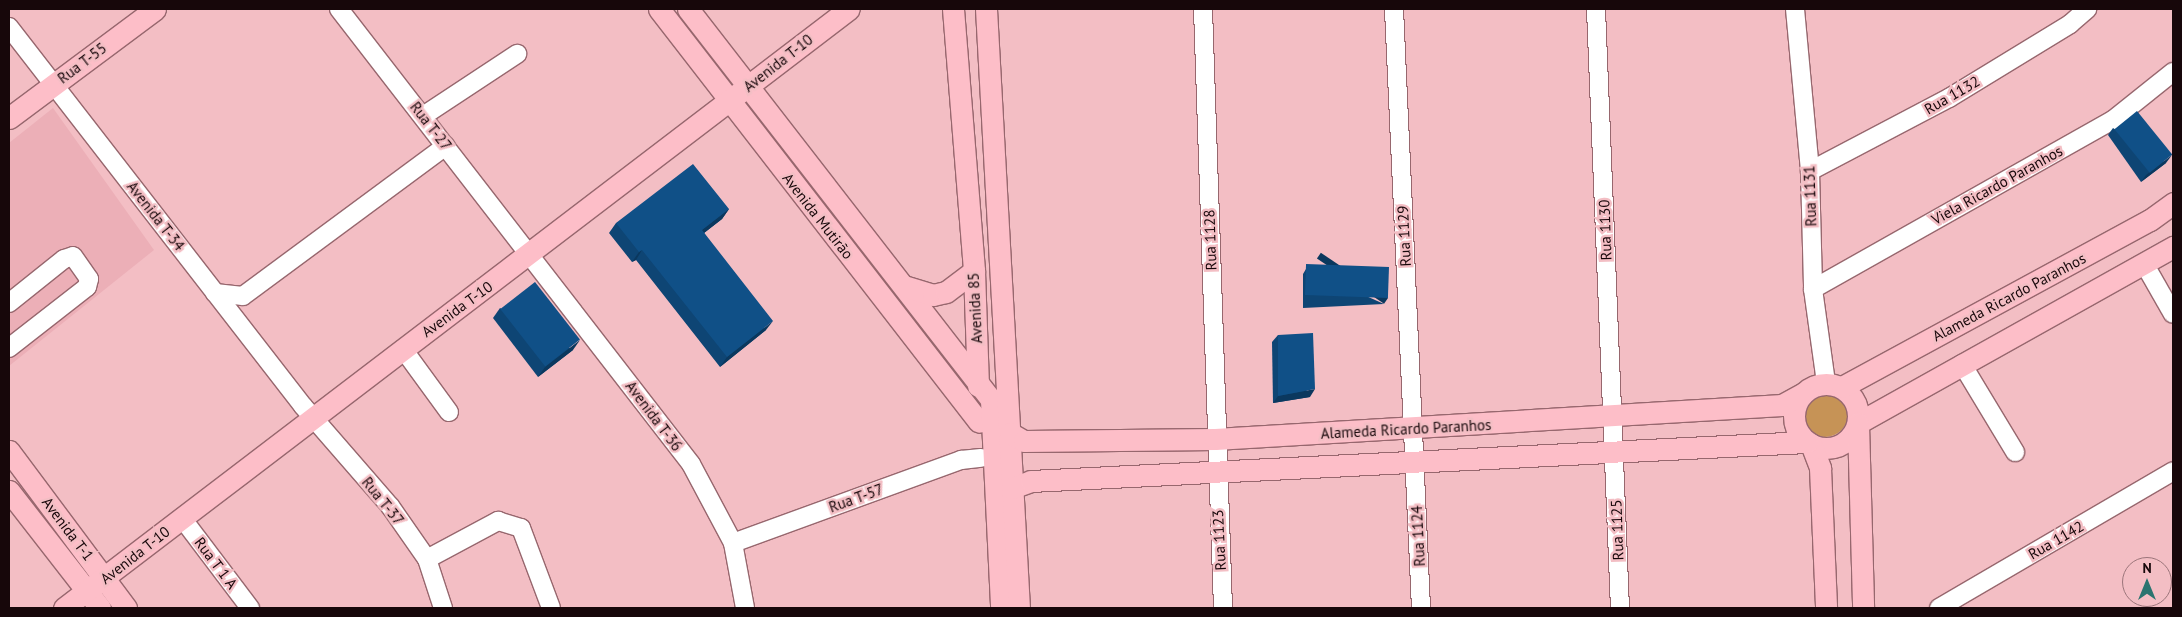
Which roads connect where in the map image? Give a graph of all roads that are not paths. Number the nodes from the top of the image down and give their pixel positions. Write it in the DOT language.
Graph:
graph roads {
  1 [pos="155,9"];
  2 [pos="339,9"];
  3 [pos="659,9"];
  4 [pos="688,9"];
  5 [pos="849,9"];
  6 [pos="953,9"];
  7 [pos="986,9"];
  8 [pos="1203,9"];
  9 [pos="1394,9"];
  10 [pos="1596,9"];
  11 [pos="1795,9"];
  12 [pos="2087,9"];
  13 [pos="9,27"];
  14 [pos="517,54"];
  15 [pos="2173,72"];
  16 [pos="53,84"];
  17 [pos="748,86"];
  18 [pos="729,102"];
  19 [pos="423,116"];
  20 [pos="9,118"];
  21 [pos="446,146"];
  22 [pos="1810,171"];
  23 [pos="2173,203"];
  24 [pos="2173,247"];
  25 [pos="526,249"];
  26 [pos="2145,265"];
  27 [pos="974,271"];
  28 [pos="904,286"];
  29 [pos="1813,289"];
  30 [pos="215,293"];
  31 [pos="9,303"];
  32 [pos="2173,314"];
  33 [pos="9,348"];
  34 [pos="403,349"];
  35 [pos="1962,364"];
  36 [pos="978,382"];
  37 [pos="1834,385"];
  38 [pos="1802,394"];
  39 [pos="308,412"];
  40 [pos="449,412"];
  41 [pos="1613,416"];
  42 [pos="979,422"];
  43 [pos="1858,424"];
  44 [pos="1413,428"];
  45 [pos="1010,433"];
  46 [pos="1215,439"];
  47 [pos="1809,443"];
  48 [pos="9,451"];
  49 [pos="1614,451"];
  50 [pos="2014,452"];
  51 [pos="980,458"];
  52 [pos="1414,463"];
  53 [pos="1216,471"];
  54 [pos="2173,471"];
  55 [pos="1012,488"];
  56 [pos="9,491"];
  57 [pos="182,518"];
  58 [pos="733,544"];
  59 [pos="427,559"];
  60 [pos="104,578"];
  61 [pos="87,591"];
  62 [pos="64,608"];
  63 [pos="100,608"];
  64 [pos="126,608"];
  65 [pos="250,608"];
  66 [pos="443,608"];
  67 [pos="551,608"];
  68 [pos="745,608"];
  69 [pos="988,608"];
  70 [pos="1001,608"];
  71 [pos="1019,608"];
  72 [pos="1223,608"];
  73 [pos="1421,608"];
  74 [pos="1620,608"];
  75 [pos="1826,608"];
  76 [pos="1863,608"];
  77 [pos="1938,608"];
  1 -- 16 [label="main road, Rua T-55"];
  2 -- 19 [label="street, Rua T-27"];
  3 -- 18 [label="main road, Avenida Mutirão"];
  4 -- 17 [label="main road, Avenida Mutirão"];
  5 -- 17 [label="main road, Avenida T-10"];
  6 -- 27 [label="main road, Avenida 85"];
  7 -- 45 [label="main road, Avenida 85"];
  8 -- 46 [label="street, Rua 1128"];
  9 -- 44 [label="street, Rua 1129"];
  10 -- 41 [label="street, Rua 1130"];
  11 -- 22 [label="street, Rua 1131"];
  12 -- 22 [label="street, Rua 1132"];
  13 -- 16 [label="street, Avenida T-34"];
  14 -- 19 [label="street"];
  15 -- 29 [label="street, Viela Ricardo Paranhos"];
  16 -- 20 [label="main road, Rua T-55"];
  16 -- 30 [label="street, Avenida T-34"];
  17 -- 18 [label="main road, Avenida T-10"];
  17 -- 28 [label="main road, Avenida Mutirão"];
  18 -- 25 [label="main road, Avenida T-10"];
  18 -- 42 [label="main road, Avenida Mutirão"];
  19 -- 21 [label="street, Rua T-27"];
  21 -- 25 [label="street, Rua T-27"];
  21 -- 30 [label="street"];
  22 -- 29 [label="street, Rua 1131"];
  23 -- 37 [label="main road, Alameda Ricardo Paranhos"];
  24 -- 26 [label="main road"];
  25 -- 34 [label="main road, Avenida T-10"];
  25 -- 58 [label="street, Avenida T-36"];
  26 -- 32 [label="street"];
  26 -- 35 [label="main road"];
  27 -- 28 [label="main road"];
  27 -- 36 [label="main road, Avenida 85"];
  28 -- 36 [label="main road, Avenida Mutirão"];
  29 -- 37 [label="street, Rua 1131"];
  30 -- 39 [label="street, Avenida T-34"];
  31 -- 33 [label="street"];
  34 -- 39 [label="main road, Avenida T-10"];
  34 -- 40 [label="street"];
  35 -- 43 [label="main road"];
  35 -- 50 [label="street"];
  36 -- 42 [label="main road, Avenida 85"];
  36 -- 70 [label="main road, Avenida Mutirão"];
  37 -- 38 [label="main road"];
  37 -- 43 [label="main road"];
  38 -- 41 [label="main road, Alameda Ricardo Paranhos"];
  38 -- 47 [label="main road"];
  39 -- 57 [label="main road, Avenida T-10"];
  39 -- 59 [label="street, Rua T-37"];
  41 -- 44 [label="main road, Alameda Ricardo Paranhos"];
  41 -- 49 [label="street, Rua 1130"];
  42 -- 51 [label="main road, Avenida 85"];
  43 -- 47 [label="main road"];
  43 -- 76 [label="main road"];
  44 -- 46 [label="main road, Alameda Ricardo Paranhos"];
  44 -- 52 [label="street, Rua 1129"];
  45 -- 46 [label="main road, Alameda Ricardo Paranhos"];
  45 -- 55 [label="main road, Avenida 85"];
  46 -- 53 [label="street, Rua 1128"];
  47 -- 49 [label="main road"];
  47 -- 75 [label="main road"];
  48 -- 60 [label="main road, Avenida T-1"];
  49 -- 52 [label="main road"];
  49 -- 74 [label="street, Rua 1125"];
  51 -- 58 [label="street, Rua T-57"];
  51 -- 69 [label="main road, Avenida 85"];
  52 -- 53 [label="main road"];
  52 -- 73 [label="street, Rua 1124"];
  53 -- 55 [label="main road"];
  53 -- 72 [label="street, Rua 1123"];
  54 -- 77 [label="street, Rua 1142"];
  55 -- 71 [label="main road, Avenida 85"];
  56 -- 61 [label="main road, Avenida T-1"];
  57 -- 60 [label="main road, Avenida T-10"];
  57 -- 65 [label="street, Rua T 1 A"];
  58 -- 68 [label="street, Avenida T-36"];
  59 -- 66 [label="street, Rua T-37"];
  59 -- 67 [label="street"];
  60 -- 61 [label="main road, Avenida T-10"];
  60 -- 64 [label="main road, Avenida T-1"];
  61 -- 62 [label="main road, Avenida T-10"];
  61 -- 63 [label="main road, Avenida T-1"];
}
